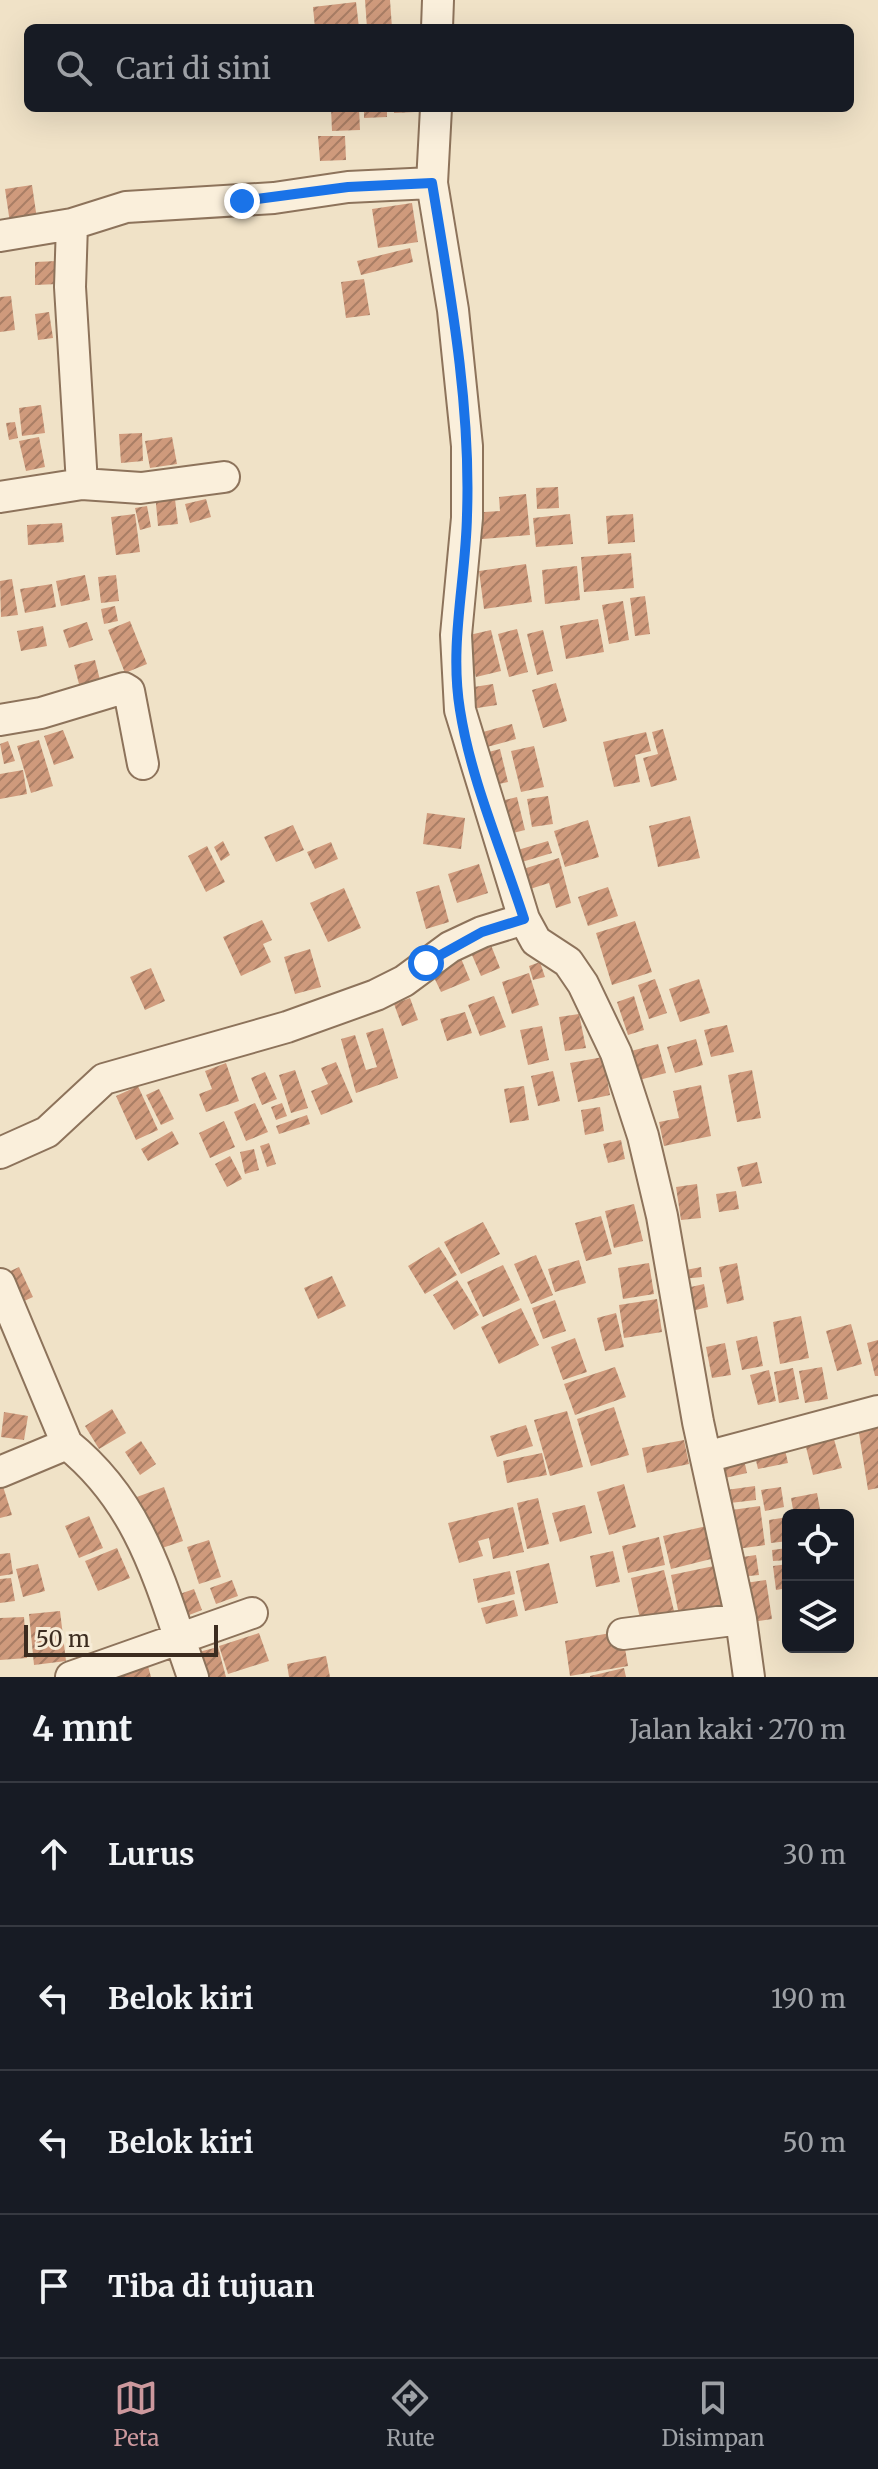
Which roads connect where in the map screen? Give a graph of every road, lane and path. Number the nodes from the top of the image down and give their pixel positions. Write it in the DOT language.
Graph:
graph roads {
  1 [pos="438,0"];
  2 [pos="437,24"];
  3 [pos="436,112"];
  4 [pos="432,183"];
  5 [pos="72,224"];
  6 [pos="0,236"];
  7 [pos="224,477"];
  8 [pos="82,484"];
  9 [pos="0,497"];
  10 [pos="0,720"];
  11 [pos="143,764"];
  12 [pos="524,919"];
  13 [pos="0,1153"];
  14 [pos="0,1284"];
  15 [pos="878,1411"];
  16 [pos="67,1444"];
  17 [pos="706,1457"];
  18 [pos="0,1472"];
  19 [pos="252,1613"];
  20 [pos="741,1619"];
  21 [pos="623,1634"];
  22 [pos="179,1640"];
  23 [pos="71,1677"];
  24 [pos="193,1677"];
  25 [pos="749,1677"];
  1 -- 2 [label="street"];
  3 -- 4 [label="street"];
  4 -- 5 [label="street"];
  4 -- 12 [label="street"];
  5 -- 6 [label="street"];
  5 -- 8 [label="street"];
  7 -- 8 [label="street"];
  8 -- 9 [label="street"];
  10 -- 11 [label="street"];
  12 -- 13 [label="street"];
  12 -- 17 [label="street"];
  14 -- 16 [label="street"];
  15 -- 17 [label="street"];
  16 -- 18 [label="street"];
  16 -- 22 [label="street"];
  17 -- 20 [label="street"];
  19 -- 22 [label="street"];
  20 -- 21 [label="street"];
  20 -- 25 [label="street"];
  22 -- 23 [label="street"];
  22 -- 24 [label="street"];
}
